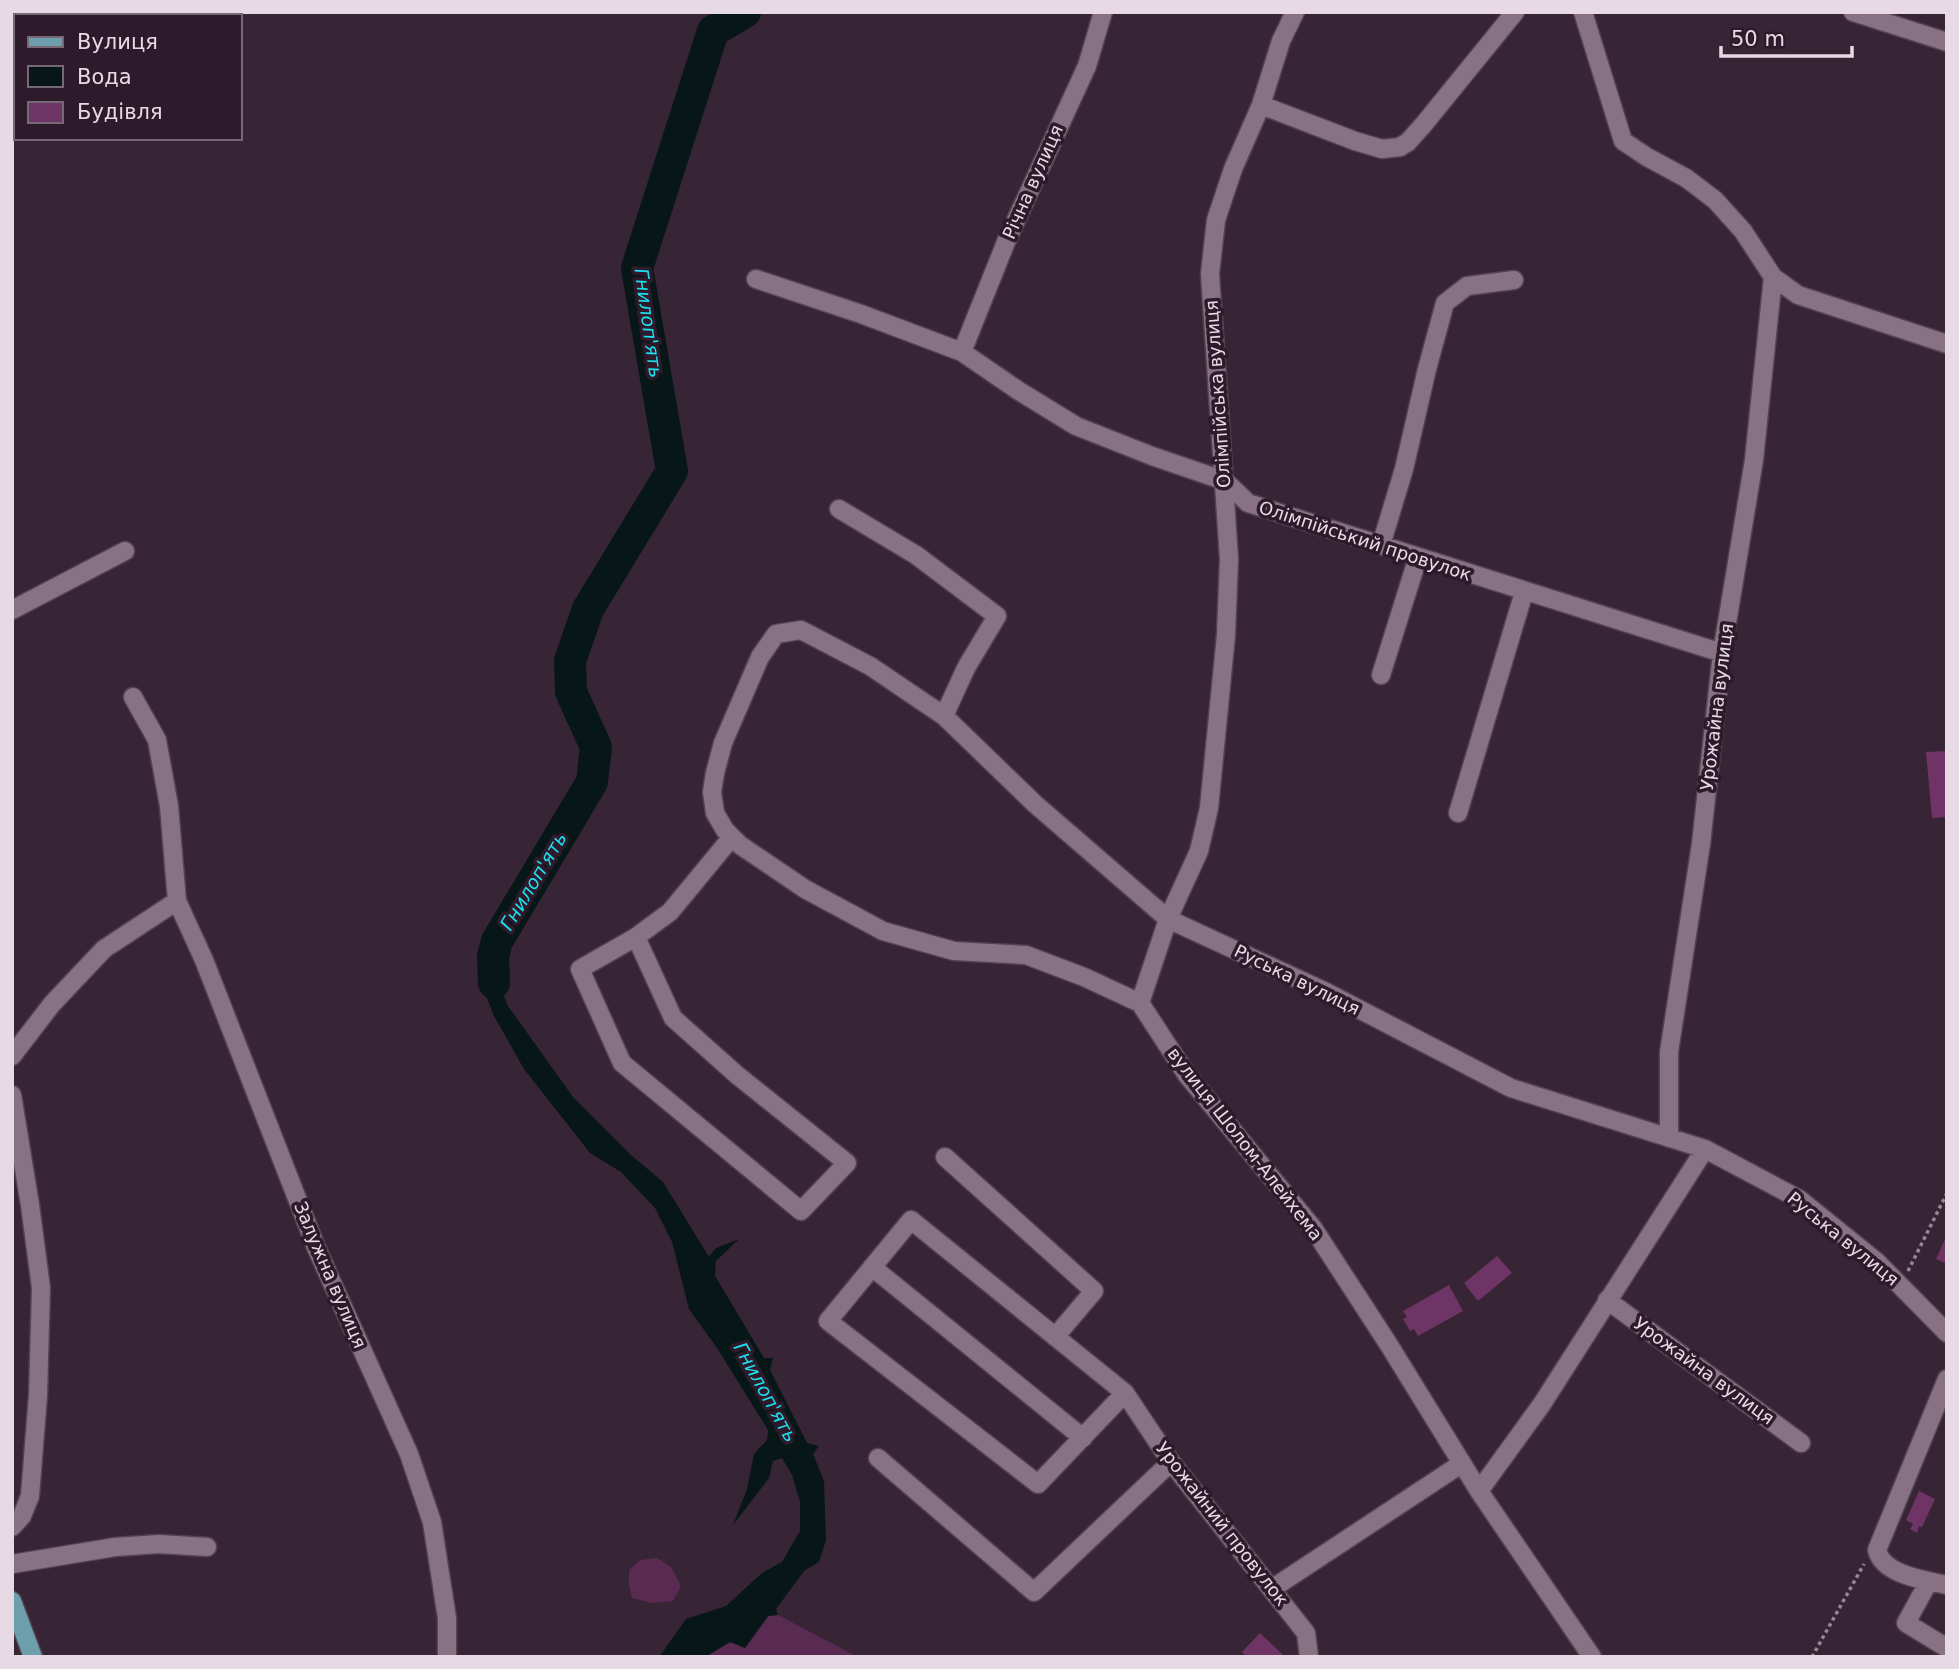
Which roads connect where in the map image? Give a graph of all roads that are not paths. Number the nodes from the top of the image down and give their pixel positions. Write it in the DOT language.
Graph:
graph roads {
  1 [pos="1103,12"];
  2 [pos="1295,12"];
  3 [pos="1515,12"];
  4 [pos="1583,12"];
  5 [pos="1853,12"];
  6 [pos="1947,42"];
  7 [pos="1261,105"];
  8 [pos="1773,277"];
  9 [pos="756,279"];
  10 [pos="1514,280"];
  11 [pos="1947,344"];
  12 [pos="962,352"];
  13 [pos="1225,481"];
  14 [pos="839,509"];
  15 [pos="1381,545"];
  16 [pos="125,551"];
  17 [pos="1418,557"];
  18 [pos="1524,592"];
  19 [pos="12,611"];
  20 [pos="1722,653"];
  21 [pos="1381,675"];
  22 [pos="132,698"];
  23 [pos="944,716"];
  24 [pos="1458,813"];
  25 [pos="732,836"];
  26 [pos="177,901"];
  27 [pos="1167,919"];
  28 [pos="636,937"];
  29 [pos="1140,1003"];
  30 [pos="12,1056"];
  31 [pos="12,1095"];
  32 [pos="1669,1138"];
  33 [pos="1705,1149"];
  34 [pos="945,1157"];
  35 [pos="872,1267"];
  36 [pos="1607,1300"];
  37 [pos="1947,1333"];
  38 [pos="1055,1337"];
  39 [pos="1947,1379"];
  40 [pos="1125,1393"];
  41 [pos="1083,1437"];
  42 [pos="1801,1443"];
  43 [pos="878,1458"];
  44 [pos="1171,1462"];
  45 [pos="1461,1464"];
  46 [pos="1479,1491"];
  47 [pos="12,1527"];
  48 [pos="207,1547"];
  49 [pos="12,1564"];
  50 [pos="1929,1581"];
  51 [pos="1947,1585"];
  52 [pos="1273,1588"];
  53 [pos="12,1601"];
  54 [pos="1947,1648"];
  55 [pos="33,1657"];
  56 [pos="447,1657"];
  57 [pos="1310,1657"];
  58 [pos="1592,1657"];
  1 -- 12 [label="street, Річна вулиця"];
  2 -- 7 [label="street, Олімпійська вулиця"];
  3 -- 7 [label="street"];
  4 -- 8 [label="street"];
  5 -- 6 [label="street"];
  7 -- 13 [label="street, Олімпійська вулиця"];
  8 -- 11 [label="street"];
  8 -- 20 [label="street, Урожайна вулиця"];
  9 -- 12 [label="street, Олімпійський провулок"];
  10 -- 15 [label="street"];
  12 -- 13 [label="street, Олімпійський провулок"];
  13 -- 15 [label="street, Олімпійський провулок"];
  13 -- 27 [label="street, Олімпійська вулиця"];
  14 -- 23 [label="street"];
  15 -- 17 [label="street, Олімпійський провулок"];
  16 -- 19 [label="street"];
  17 -- 18 [label="street, Олімпійський провулок"];
  17 -- 21 [label="street"];
  18 -- 20 [label="street, Олімпійський провулок"];
  18 -- 24 [label="street"];
  20 -- 32 [label="street, Урожайна вулиця"];
  22 -- 26 [label="street, Залужна вулиця"];
  23 -- 25 [label="street"];
  23 -- 27 [label="street, Руська вулиця"];
  25 -- 28 [label="street"];
  25 -- 29 [label="street"];
  26 -- 30 [label="street"];
  26 -- 56 [label="street, Залужна вулиця"];
  27 -- 29 [label="street, Олімпійська вулиця"];
  27 -- 32 [label="street, Руська вулиця"];
  28 -- 28 [label="street"];
  29 -- 45 [label="street, вулиця Шолом-Алейхема"];
  31 -- 47 [label="street"];
  32 -- 33 [label="street, Руська вулиця"];
  33 -- 36 [label="street"];
  33 -- 37 [label="street, Руська вулиця"];
  34 -- 38 [label="street"];
  35 -- 38 [label="street, Урожайний провулок"];
  35 -- 41 [label="street"];
  35 -- 41 [label="street"];
  36 -- 42 [label="street, Урожайна вулиця"];
  36 -- 46 [label="street"];
  38 -- 40 [label="street, Урожайний провулок"];
  39 -- 50 [label="street"];
  40 -- 41 [label="street"];
  40 -- 44 [label="street, Урожайний провулок"];
  43 -- 44 [label="street"];
  44 -- 52 [label="street, Урожайний провулок"];
  45 -- 46 [label="street, вулиця Шолом-Алейхема"];
  45 -- 52 [label="street"];
  46 -- 58 [label="street, вулиця Шолом-Алейхема"];
  48 -- 49 [label="street"];
  50 -- 51 [label="street"];
  50 -- 54 [label="street"];
  52 -- 57 [label="street, Урожайний провулок"];
  53 -- 55 [label="main road"];
}
